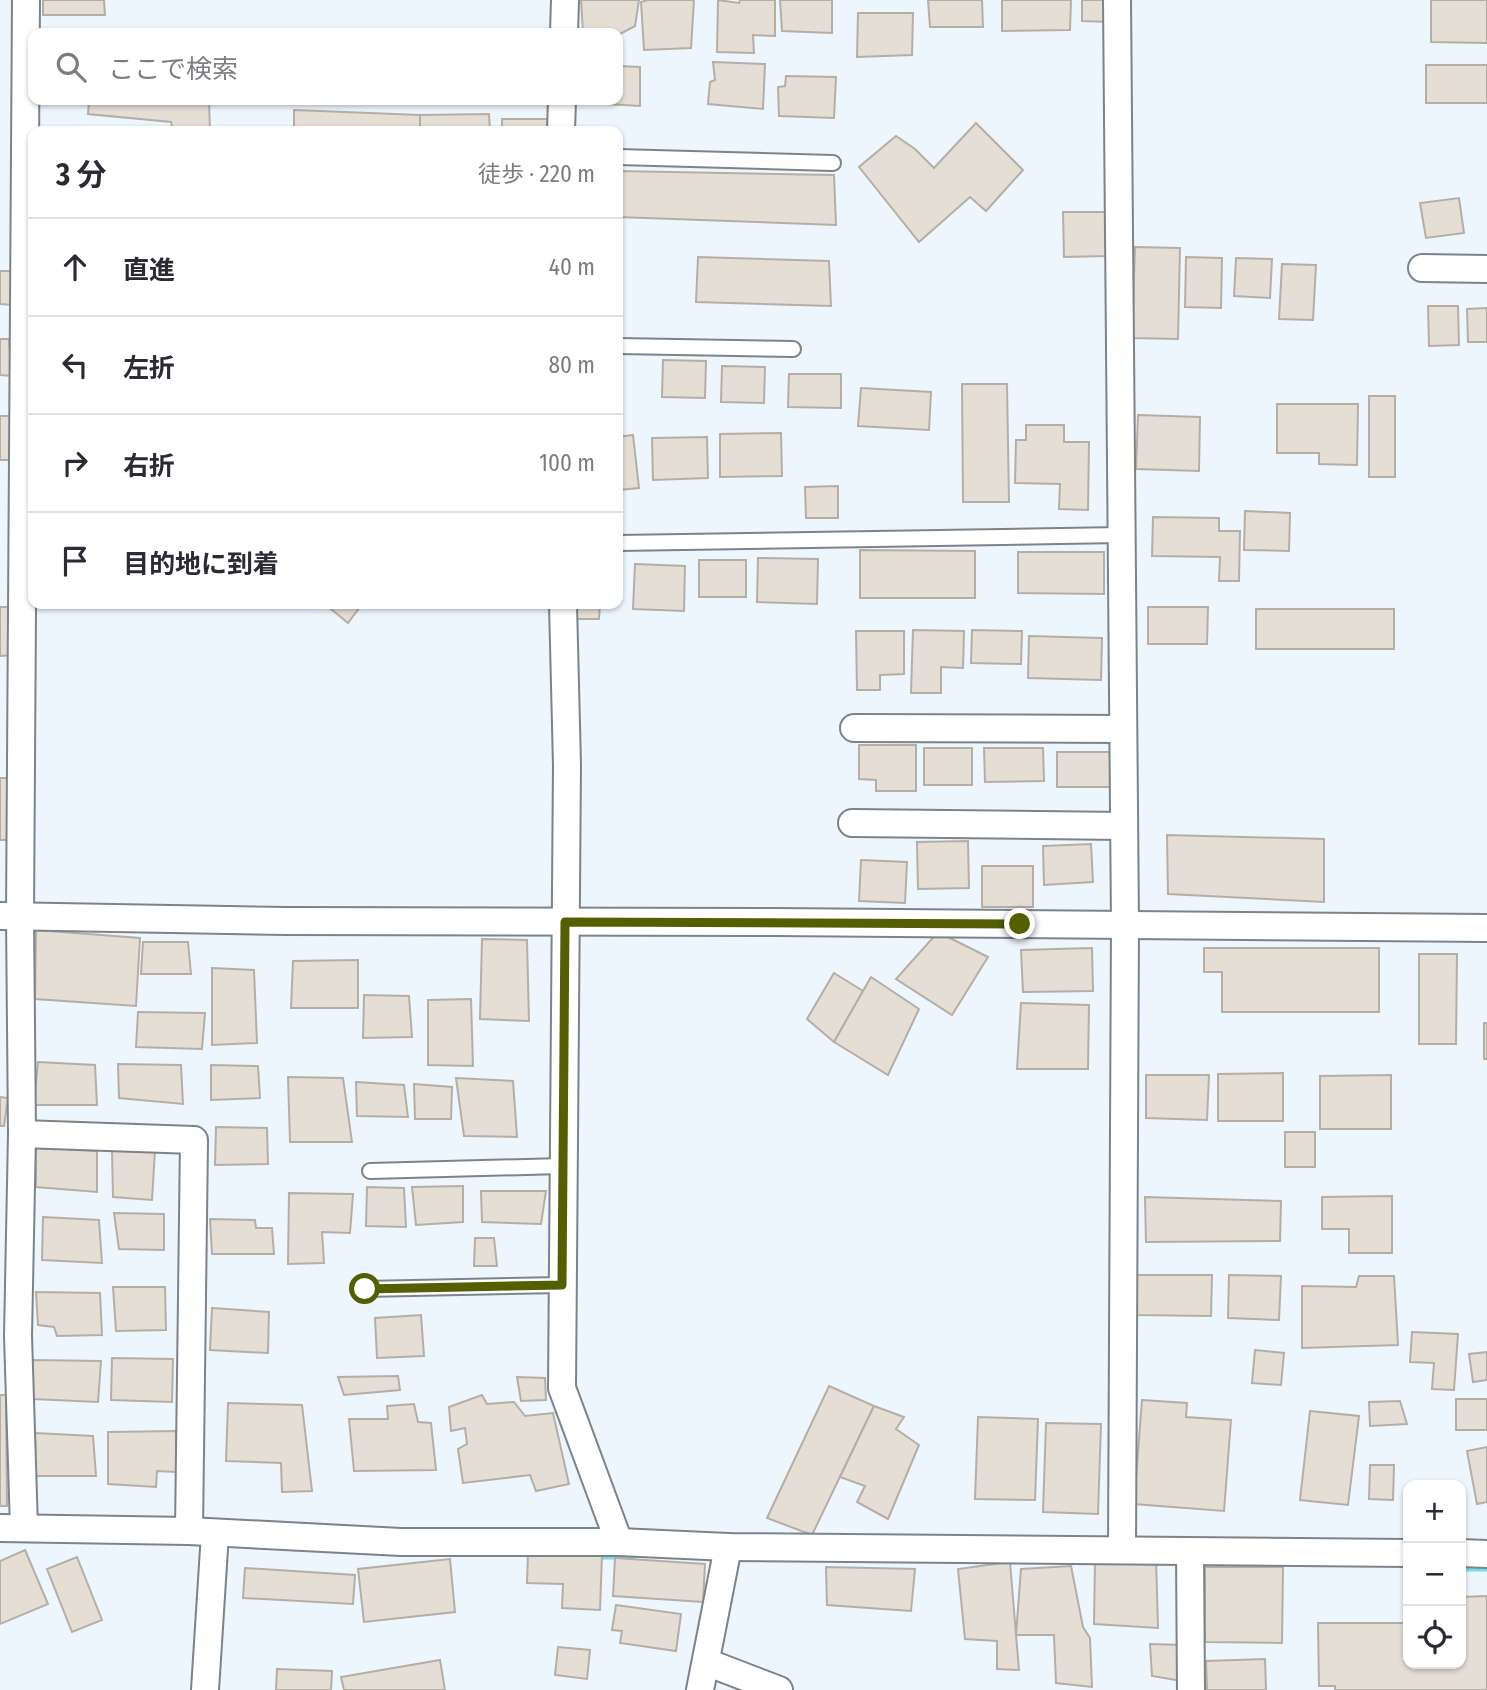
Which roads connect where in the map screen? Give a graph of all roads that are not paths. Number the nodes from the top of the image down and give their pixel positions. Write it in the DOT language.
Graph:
graph roads {
  1 [pos="26,0"];
  2 [pos="565,0"];
  3 [pos="1117,0"];
  4 [pos="564,28"];
  5 [pos="562,105"];
  6 [pos="561,126"];
  7 [pos="623,157"];
  8 [pos="832,163"];
  9 [pos="1422,268"];
  10 [pos="1487,270"];
  11 [pos="12,326"];
  12 [pos="623,346"];
  13 [pos="793,349"];
  14 [pos="28,369"];
  15 [pos="28,384"];
  16 [pos="1121,535"];
  17 [pos="623,543"];
  18 [pos="12,584"];
  19 [pos="563,609"];
  20 [pos="854,728"];
  21 [pos="1123,729"];
  22 [pos="852,823"];
  23 [pos="1124,826"];
  24 [pos="10,916"];
  25 [pos="565,922"];
  26 [pos="1125,924"];
  27 [pos="1487,928"];
  28 [pos="22,1134"];
  29 [pos="562,1166"];
  30 [pos="370,1171"];
  31 [pos="562,1285"];
  32 [pos="365,1289"];
  33 [pos="12,1528"];
  34 [pos="202,1532"];
  35 [pos="619,1542"];
  36 [pos="727,1548"];
  37 [pos="1122,1549"];
  38 [pos="1190,1552"];
  39 [pos="1403,1553"];
  40 [pos="1466,1553"];
  41 [pos="1487,1554"];
  42 [pos="706,1662"];
  43 [pos="205,1690"];
  44 [pos="700,1690"];
  45 [pos="779,1690"];
  46 [pos="1191,1690"];
  1 -- 11 [label="street"];
  2 -- 4 [label="street"];
  3 -- 16 [label="street"];
  5 -- 6 [label="street"];
  7 -- 8 [label="lane"];
  9 -- 10 [label="street"];
  11 -- 14 [label="street"];
  12 -- 13 [label="lane"];
  15 -- 18 [label="street"];
  16 -- 17 [label="lane"];
  16 -- 21 [label="street"];
  18 -- 24 [label="street"];
  19 -- 25 [label="street"];
  20 -- 21 [label="street"];
  21 -- 23 [label="street"];
  22 -- 23 [label="street"];
  23 -- 26 [label="street"];
  24 -- 25 [label="street"];
  24 -- 28 [label="street"];
  25 -- 26 [label="street"];
  25 -- 29 [label="street"];
  26 -- 27 [label="street"];
  26 -- 37 [label="street"];
  28 -- 33 [label="street"];
  28 -- 34 [label="street"];
  29 -- 30 [label="lane"];
  29 -- 31 [label="street"];
  31 -- 32 [label="lane"];
  31 -- 35 [label="street"];
  33 -- 34 [label="street"];
  34 -- 35 [label="street"];
  34 -- 43 [label="street"];
  35 -- 36 [label="street"];
  36 -- 37 [label="street"];
  36 -- 42 [label="street"];
  37 -- 38 [label="street"];
  38 -- 39 [label="street"];
  38 -- 46 [label="street"];
  40 -- 41 [label="street"];
  42 -- 44 [label="street"];
  42 -- 45 [label="street"];
}
